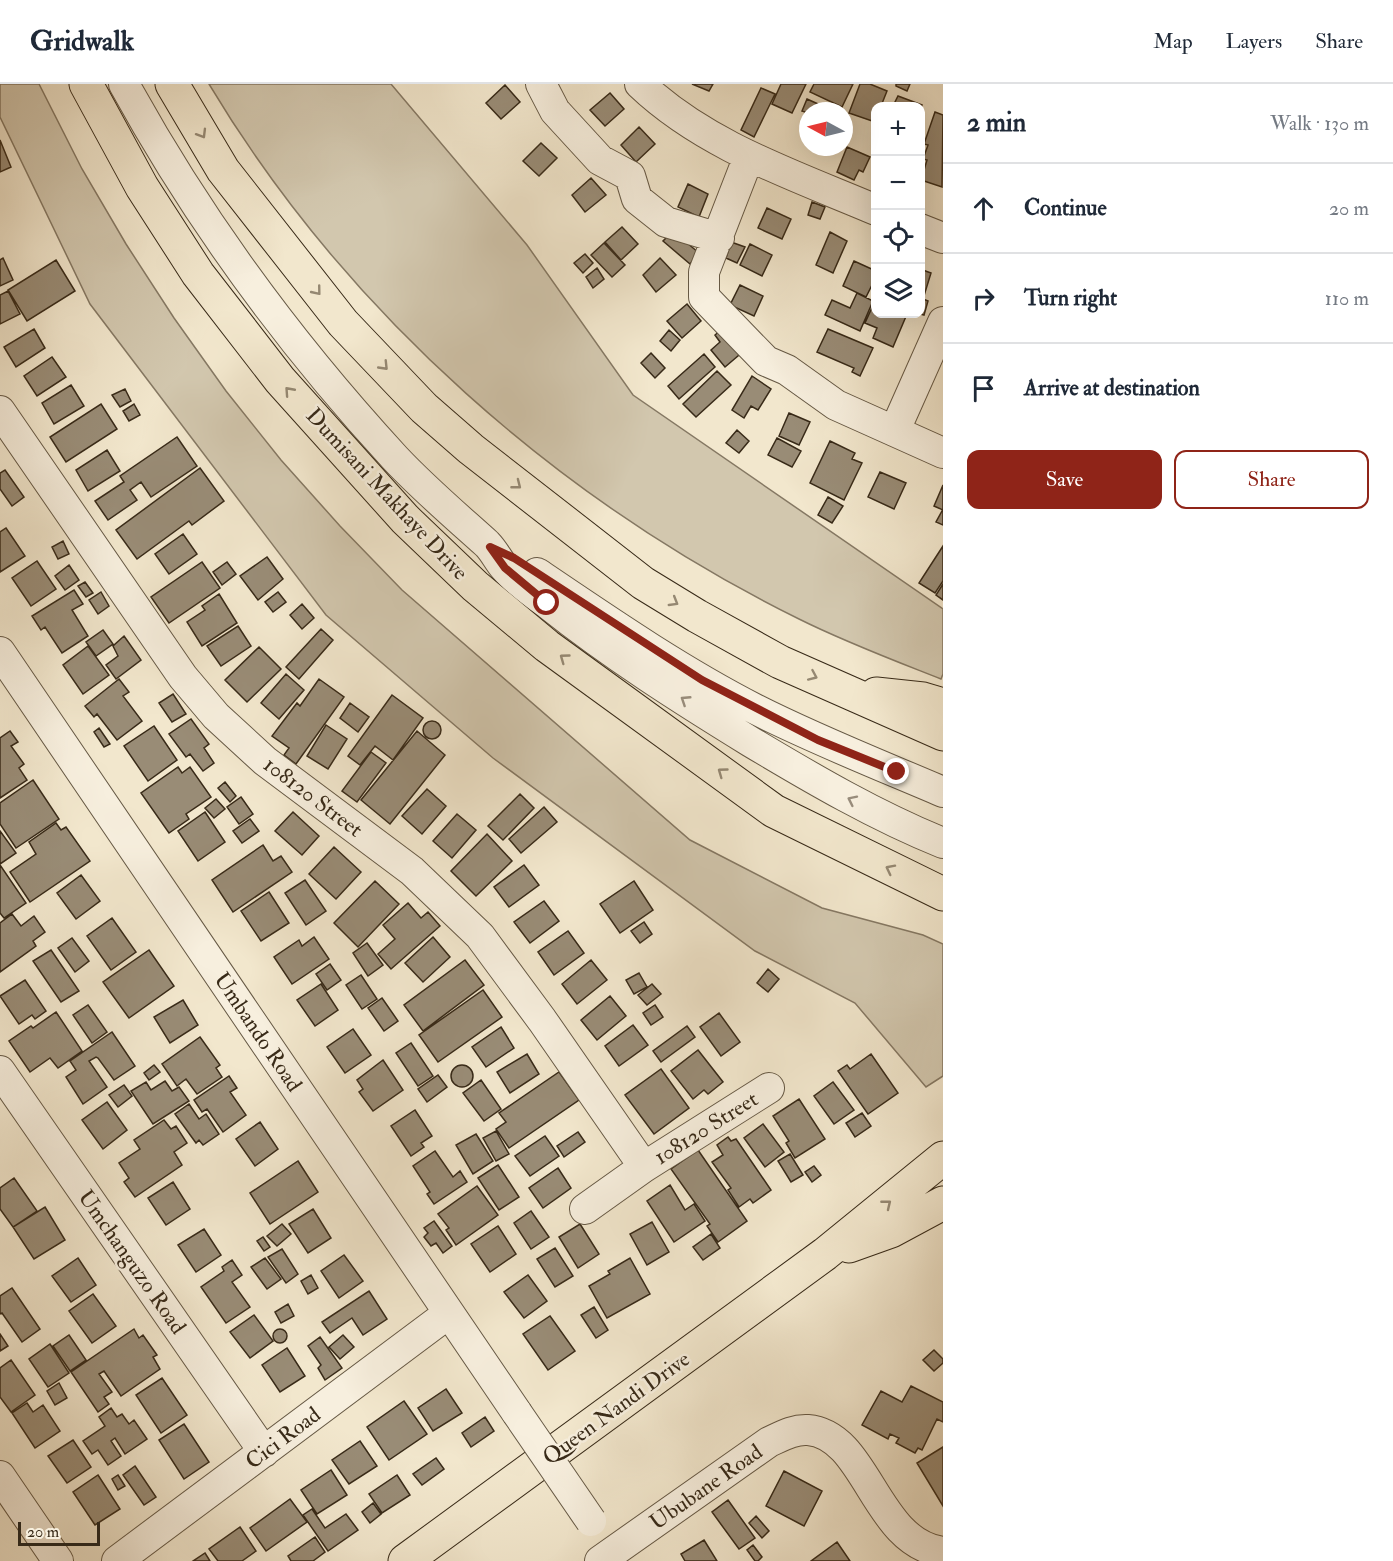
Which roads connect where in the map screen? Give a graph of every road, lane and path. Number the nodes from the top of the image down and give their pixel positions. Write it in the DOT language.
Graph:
graph roads {
  1 [pos="86,84"];
  2 [pos="124,84"];
  3 [pos="172,84"];
  4 [pos="542,84"];
  5 [pos="640,84"];
  6 [pos="749,156"];
  7 [pos="871,208"];
  8 [pos="925,231"];
  9 [pos="719,238"];
  10 [pos="943,238"];
  11 [pos="943,322"];
  12 [pos="0,411"];
  13 [pos="895,430"];
  14 [pos="943,453"];
  15 [pos="490,547"];
  16 [pos="0,652"];
  17 [pos="847,691"];
  18 [pos="943,705"];
  19 [pos="943,734"];
  20 [pos="943,792"];
  21 [pos="943,843"];
  22 [pos="943,894"];
  23 [pos="0,1071"];
  24 [pos="769,1088"];
  25 [pos="943,1158"];
  26 [pos="644,1167"];
  27 [pos="943,1203"];
  28 [pos="585,1209"];
  29 [pos="825,1254"];
  30 [pos="449,1313"];
  31 [pos="264,1452"];
  32 [pos="0,1476"];
  33 [pos="943,1552"];
  34 [pos="609,1559"];
  35 [pos="58,1561"];
  36 [pos="117,1561"];
  37 [pos="405,1561"];
  22 -- 1 [label="main road, Dumisani Makhaye Drive, one-way"];
  2 -- 15 [label="street"];
  3 -- 17 [label="main road, one-way"];
  4 -- 9 [label="street"];
  5 -- 6 [label="street"];
  6 -- 7 [label="street"];
  6 -- 9 [label="street"];
  8 -- 10 [label="street"];
  9 -- 13 [label="street"];
  11 -- 13 [label="street"];
  12 -- 26 [label="street, 108120 Street"];
  13 -- 14 [label="street"];
  15 -- 20 [label="street"];
  21 -- 15 [label="street, one-way"];
  16 -- 30 [label="street, Umbando Road"];
  17 -- 18 [label="main road"];
  17 -- 19 [label="main road"];
  23 -- 31 [label="street, Umchanguzo Road"];
  24 -- 26 [label="street, 108120 Street"];
  29 -- 25 [label="main road, Queen Nandi Drive, one-way"];
  26 -- 28 [label="street, 108120 Street"];
  27 -- 29 [label="main road, Queen Nandi Drive"];
  29 -- 37 [label="main road, Queen Nandi Drive"];
  30 -- 31 [label="street, Cici Road"];
  30 -- 34 [label="street, Umbando Road, bridge"];
  31 -- 36 [label="street, Cici Road"];
  32 -- 35 [label="street"];
  33 -- 34 [label="street, Ububane Road"];
}
